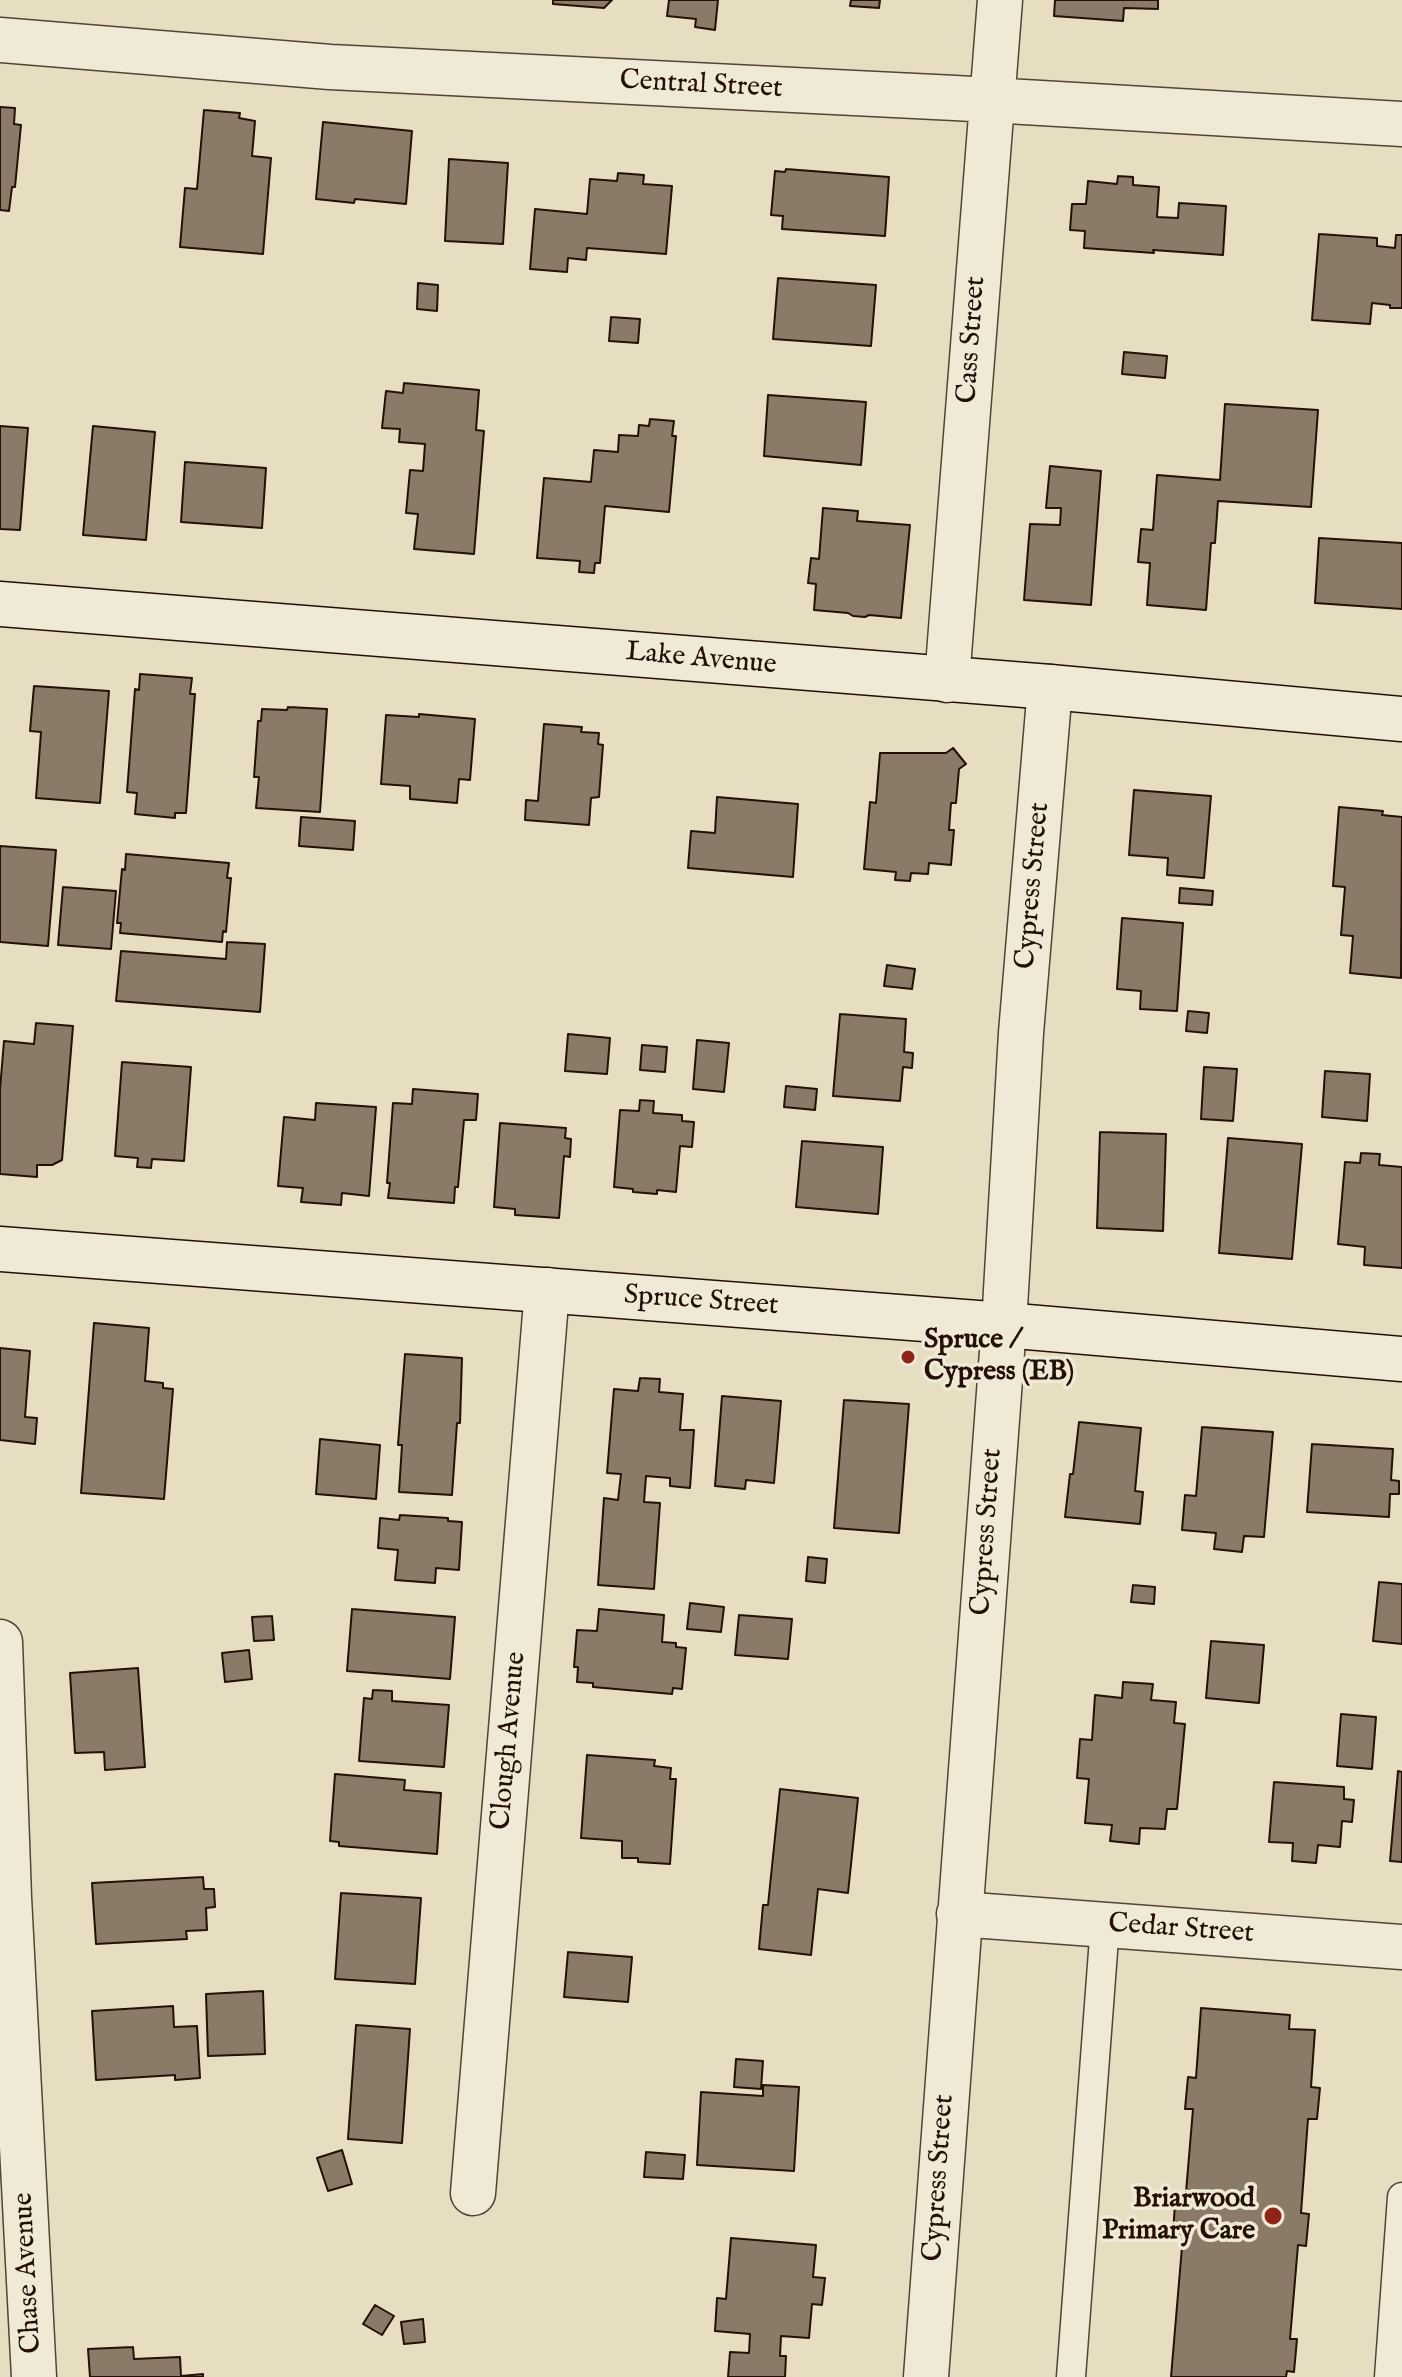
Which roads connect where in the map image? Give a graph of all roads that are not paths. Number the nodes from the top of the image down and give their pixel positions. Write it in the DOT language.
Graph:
graph roads {
  1 [pos="1000,0"];
  2 [pos="0,40"];
  3 [pos="991,100"];
  4 [pos="1402,124"];
  5 [pos="0,604"];
  6 [pos="947,680"];
  7 [pos="1050,687"];
  8 [pos="1402,719"];
  9 [pos="0,1249"];
  10 [pos="547,1290"];
  11 [pos="1004,1325"];
  12 [pos="1402,1359"];
  13 [pos="0,1642"];
  14 [pos="5,1898"];
  15 [pos="959,1914"];
  16 [pos="1105,1925"];
  17 [pos="1402,1947"];
  18 [pos="473,2193"];
  19 [pos="1402,2197"];
  20 [pos="34,2377"];
  21 [pos="926,2377"];
  22 [pos="1071,2377"];
  23 [pos="1389,2377"];
  1 -- 3 [label="street, Cass Street"];
  2 -- 3 [label="street, Central Street"];
  3 -- 4 [label="street, Central Street"];
  3 -- 6 [label="street, Cass Street"];
  5 -- 6 [label="street, Lake Avenue"];
  6 -- 7 [label="street, Lake Avenue"];
  7 -- 8 [label="street, Lake Avenue"];
  7 -- 11 [label="street, Cypress Street"];
  9 -- 10 [label="street, Spruce Street"];
  10 -- 11 [label="street, Spruce Street"];
  10 -- 18 [label="street, Clough Avenue"];
  11 -- 12 [label="street, Spruce Street"];
  11 -- 15 [label="street, Cypress Street"];
  13 -- 14 [label="street, Chase Avenue"];
  14 -- 20 [label="street, Chase Avenue"];
  15 -- 16 [label="street, Cedar Street"];
  15 -- 21 [label="street, Cypress Street"];
  16 -- 17 [label="street, Cedar Street"];
  16 -- 22 [label="lane"];
  19 -- 23 [label="lane"];
}
